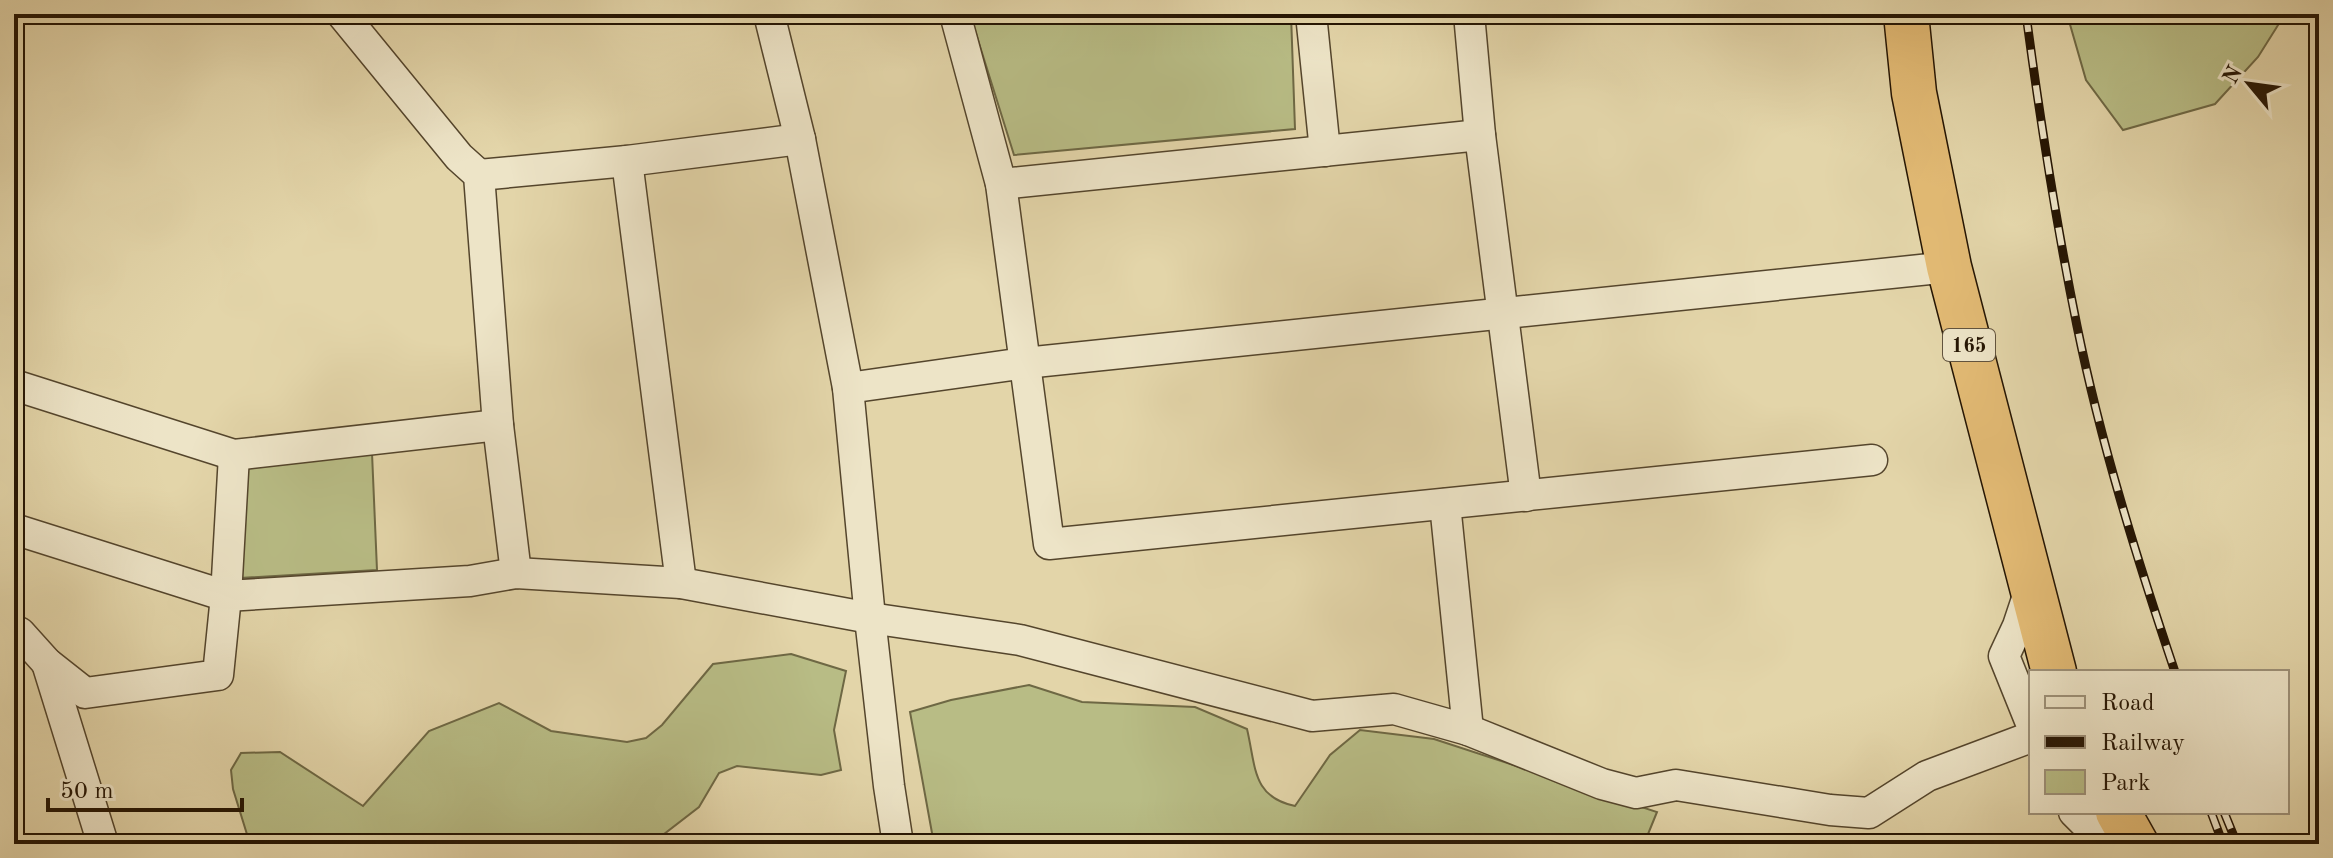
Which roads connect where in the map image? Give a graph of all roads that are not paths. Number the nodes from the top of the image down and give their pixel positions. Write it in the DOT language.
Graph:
graph roads {
  1 [pos="342,14"];
  2 [pos="769,14"];
  3 [pos="955,14"];
  4 [pos="1311,14"];
  5 [pos="1469,14"];
  6 [pos="1906,14"];
  7 [pos="1480,135"];
  8 [pos="800,139"];
  9 [pos="1325,151"];
  10 [pos="627,161"];
  11 [pos="479,175"];
  12 [pos="1001,184"];
  13 [pos="1949,267"];
  14 [pos="1504,313"];
  15 [pos="1025,363"];
  16 [pos="14,385"];
  17 [pos="848,388"];
  18 [pos="498,425"];
  19 [pos="234,455"];
  20 [pos="1872,460"];
  21 [pos="1526,496"];
  22 [pos="1445,504"];
  23 [pos="14,529"];
  24 [pos="516,573"];
  25 [pos="681,583"];
  26 [pos="2031,585"];
  27 [pos="226,596"];
  28 [pos="870,618"];
  29 [pos="14,630"];
  30 [pos="47,663"];
  31 [pos="2053,670"];
  32 [pos="2029,718"];
  33 [pos="1468,730"];
  34 [pos="2029,738"];
  35 [pos="2076,814"];
  36 [pos="2119,814"];
  37 [pos="103,844"];
  38 [pos="898,844"];
  39 [pos="2106,844"];
  40 [pos="2136,844"];
  1 -- 11 [label="street"];
  2 -- 8 [label="street"];
  3 -- 12 [label="street"];
  4 -- 9 [label="street"];
  5 -- 7 [label="street"];
  6 -- 13 [label="highway, 165"];
  7 -- 9 [label="street"];
  7 -- 14 [label="street"];
  8 -- 10 [label="street"];
  8 -- 17 [label="street"];
  9 -- 12 [label="street"];
  10 -- 11 [label="street"];
  10 -- 25 [label="street"];
  11 -- 18 [label="street"];
  12 -- 15 [label="street"];
  13 -- 14 [label="street"];
  13 -- 26 [label="highway, 165"];
  14 -- 15 [label="street"];
  14 -- 21 [label="street"];
  15 -- 17 [label="street"];
  15 -- 22 [label="street"];
  16 -- 19 [label="street"];
  17 -- 28 [label="street"];
  18 -- 19 [label="street"];
  18 -- 24 [label="street"];
  19 -- 27 [label="street"];
  20 -- 21 [label="street"];
  21 -- 22 [label="street"];
  22 -- 33 [label="street"];
  23 -- 27 [label="street"];
  24 -- 25 [label="street"];
  24 -- 27 [label="street"];
  25 -- 28 [label="street"];
  26 -- 31 [label="highway, 165"];
  26 -- 32 [label="street"];
  27 -- 30 [label="street"];
  28 -- 33 [label="street"];
  28 -- 38 [label="street"];
  29 -- 30 [label="street"];
  30 -- 37 [label="street"];
  33 -- 34 [label="street"];
  35 -- 39 [label="street"];
  36 -- 40 [label="highway"];
}
